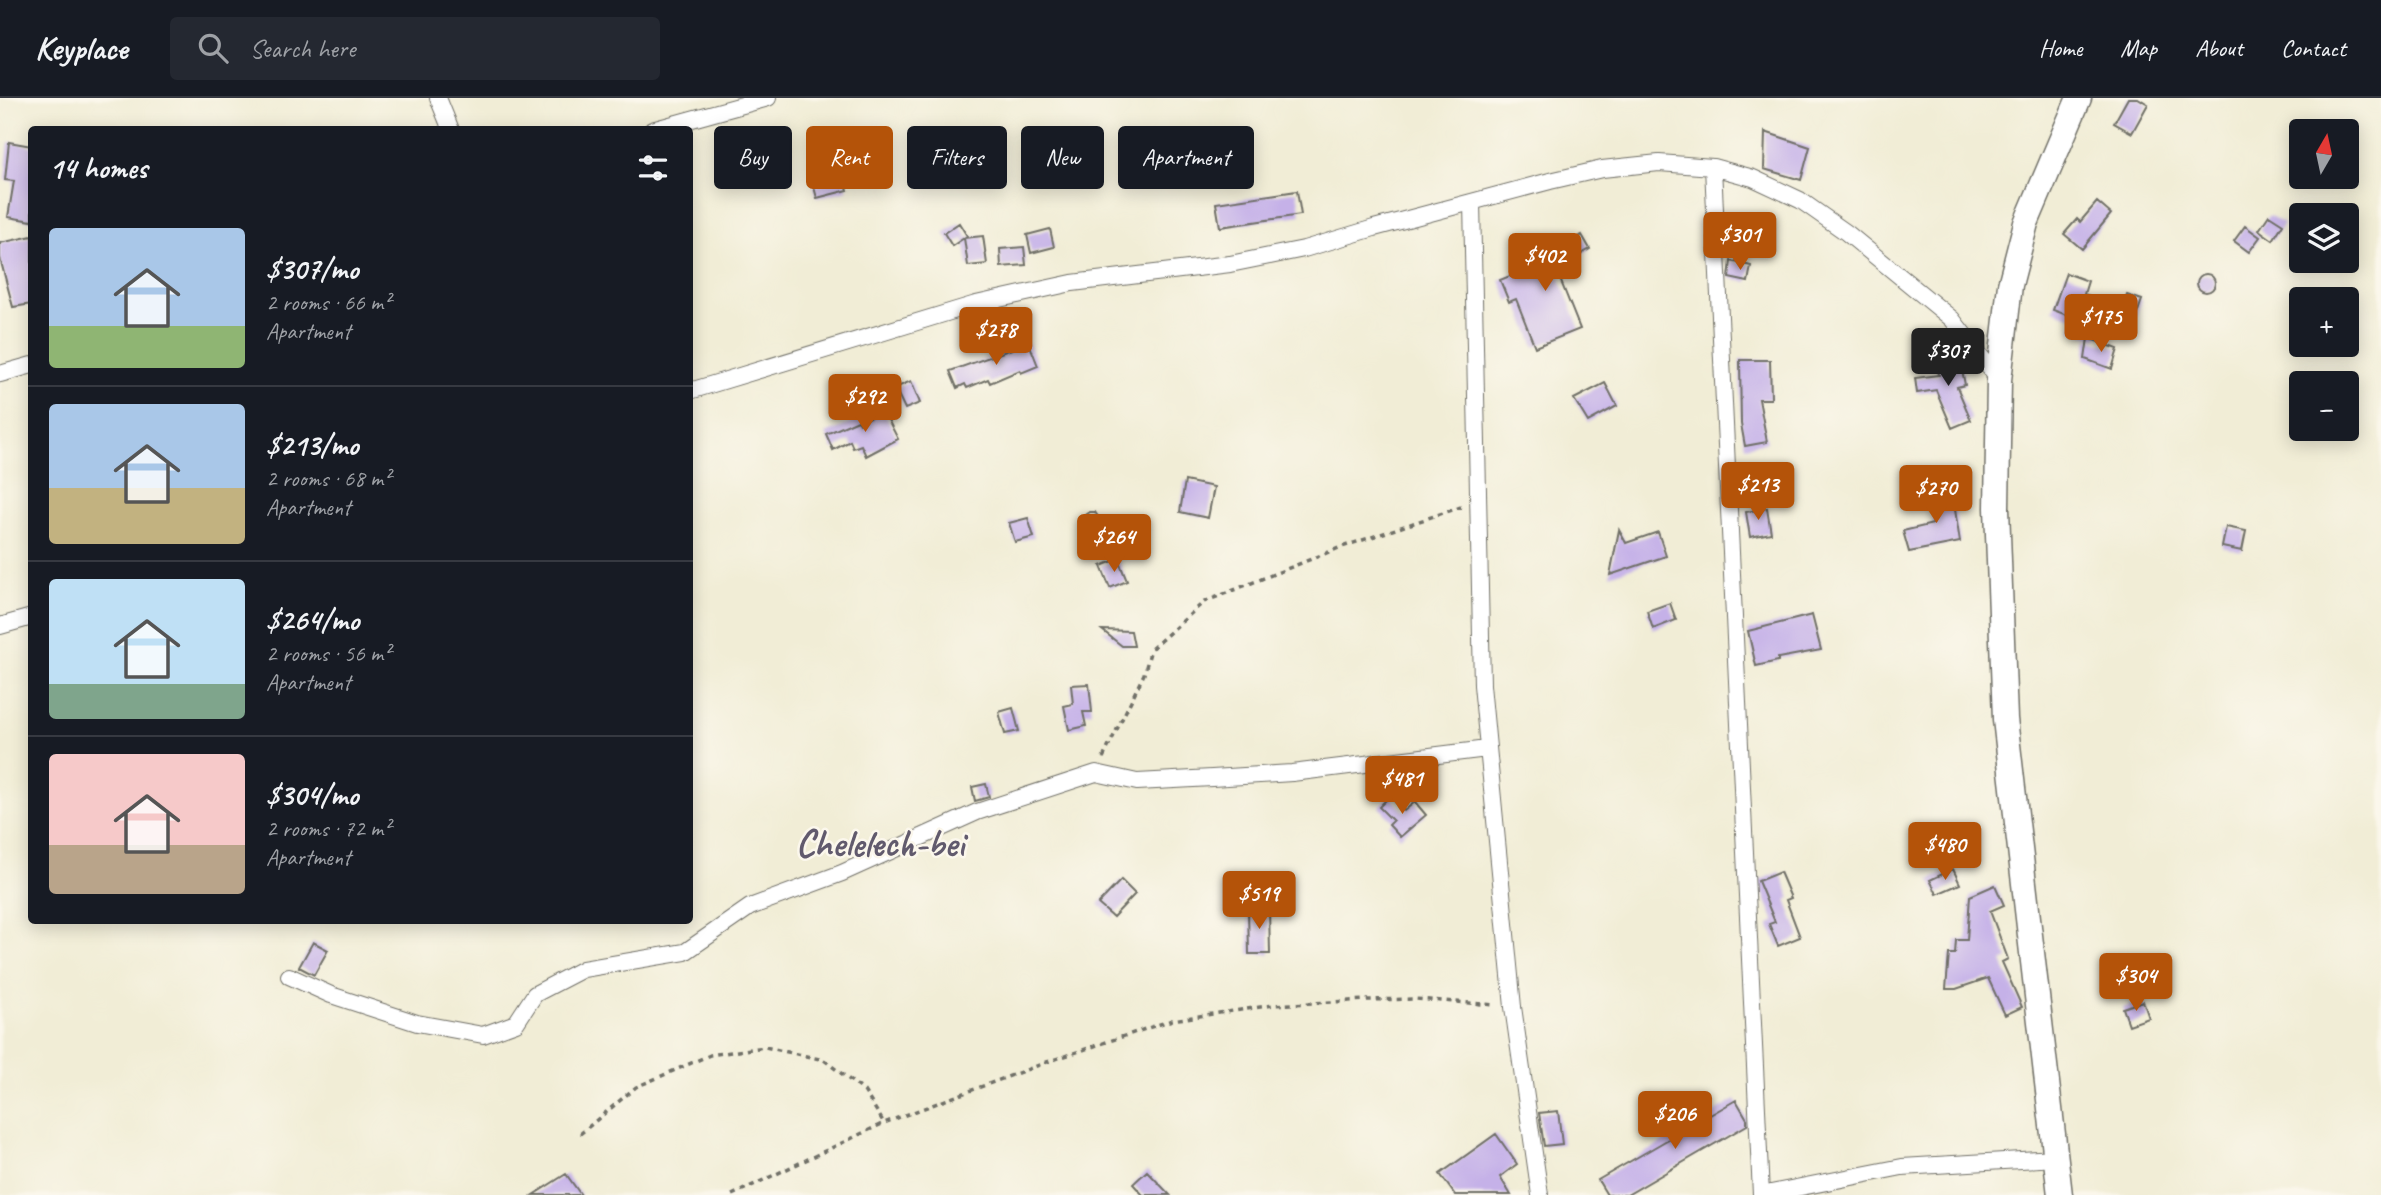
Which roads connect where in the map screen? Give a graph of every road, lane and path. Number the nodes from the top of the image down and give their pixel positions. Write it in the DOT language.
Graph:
graph roads {
  1 [pos="438,98"];
  2 [pos="768,98"];
  3 [pos="2075,101"];
  4 [pos="449,126"];
  5 [pos="666,126"];
  6 [pos="1713,167"];
  7 [pos="1472,202"];
  8 [pos="28,366"];
  9 [pos="0,374"];
  10 [pos="1999,380"];
  11 [pos="693,390"];
  12 [pos="1476,502"];
  13 [pos="28,618"];
  14 [pos="0,626"];
  15 [pos="1486,749"];
  16 [pos="1096,773"];
  17 [pos="289,975"];
  18 [pos="1513,1007"];
  19 [pos="884,1123"];
  20 [pos="580,1134"];
  21 [pos="2056,1158"];
  22 [pos="732,1195"];
  23 [pos="1540,1195"];
  24 [pos="1761,1195"];
  25 [pos="2060,1195"];
  1 -- 4 [label="street"];
  2 -- 5 [label="street"];
  3 -- 10 [label="main road"];
  6 -- 7 [label="street"];
  6 -- 10 [label="street"];
  6 -- 24 [label="street"];
  7 -- 11 [label="street"];
  7 -- 12 [label="street"];
  8 -- 9 [label="street"];
  10 -- 21 [label="main road"];
  12 -- 15 [label="street"];
  12 -- 16 [label="path"];
  13 -- 14 [label="street"];
  15 -- 16 [label="street"];
  15 -- 18 [label="street"];
  16 -- 17 [label="street"];
  18 -- 19 [label="path"];
  18 -- 23 [label="street"];
  19 -- 20 [label="path"];
  19 -- 22 [label="path"];
  21 -- 24 [label="street"];
  21 -- 25 [label="main road"];
}
